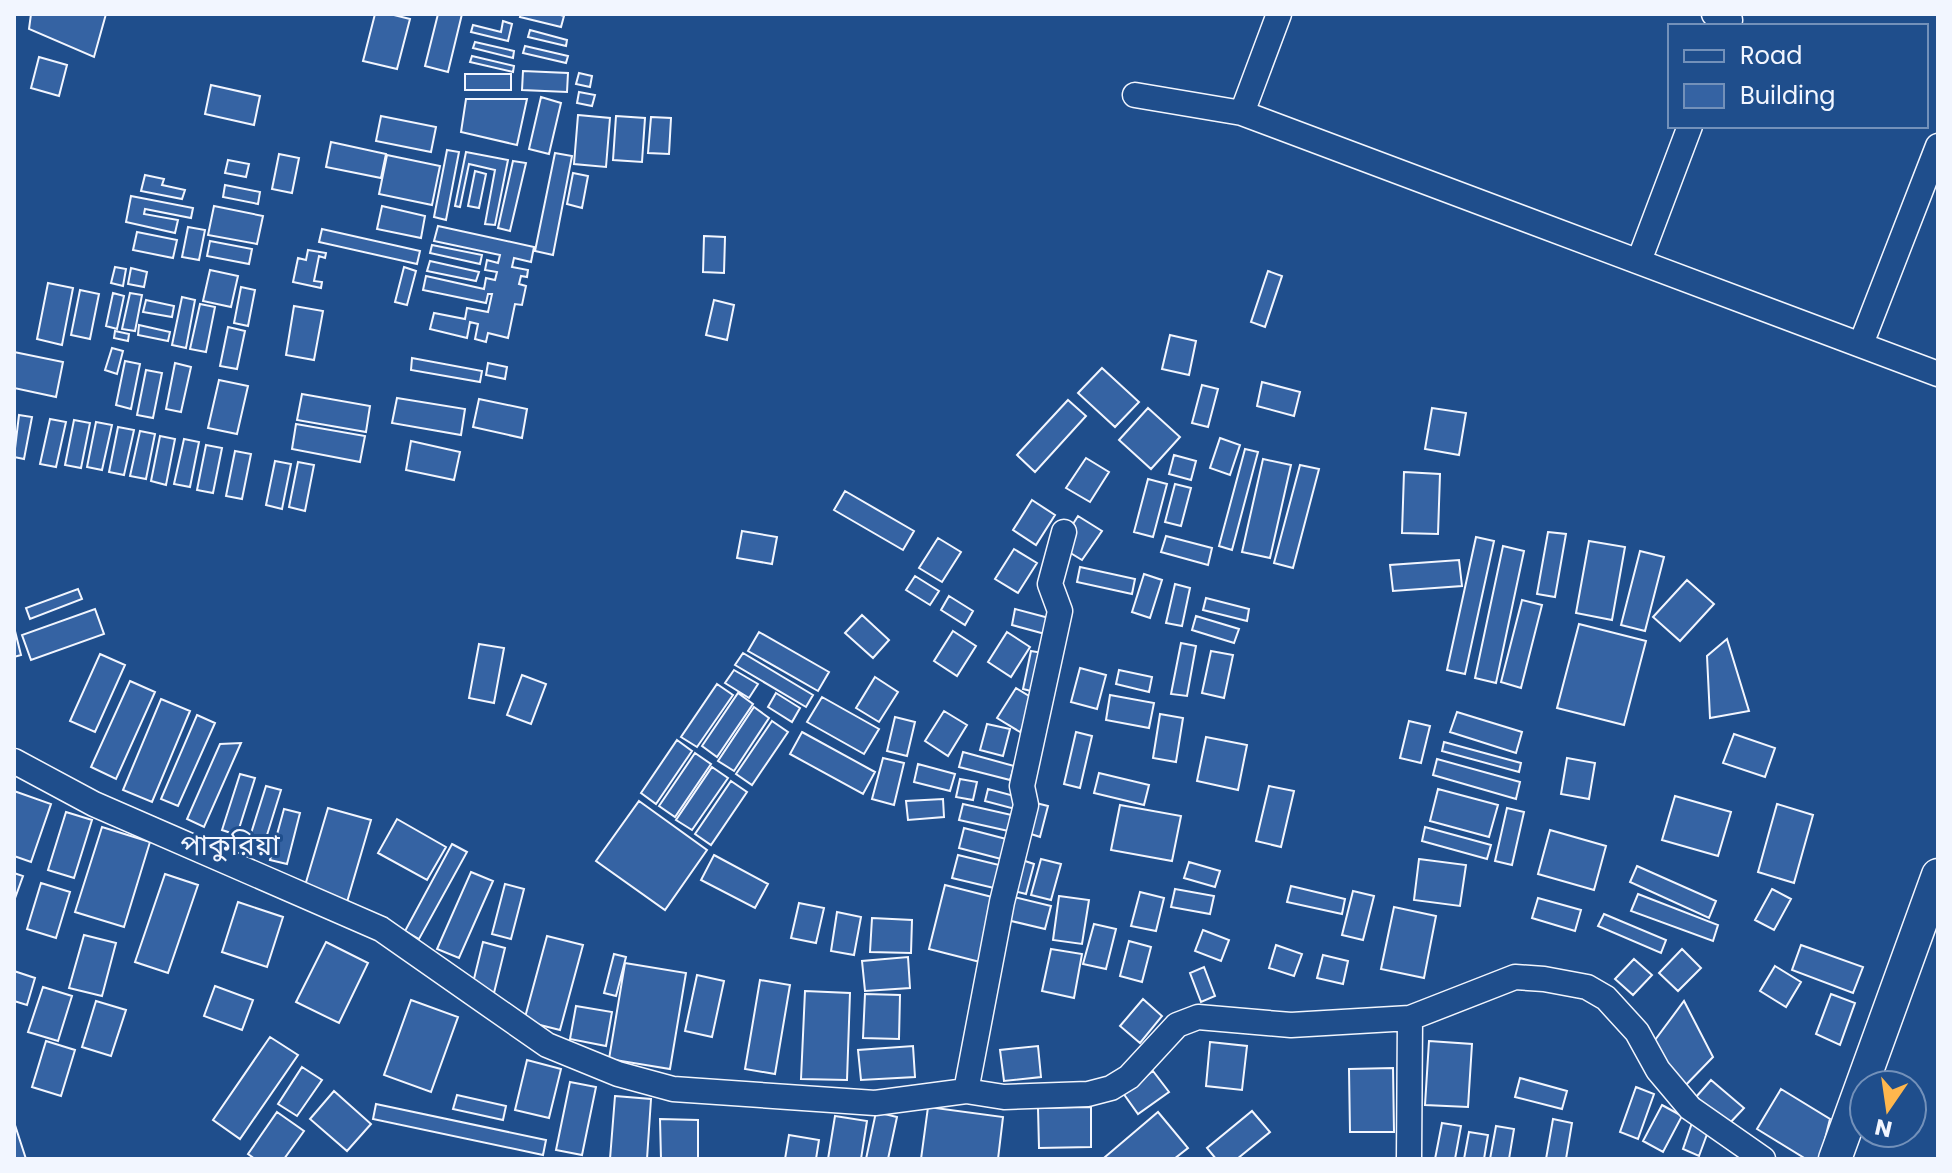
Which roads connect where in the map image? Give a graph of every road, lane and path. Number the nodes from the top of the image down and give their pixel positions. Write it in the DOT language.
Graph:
graph roads {
  1 [pos="1279,14"];
  2 [pos="1135,95"];
  3 [pos="1242,113"];
  4 [pos="1689,128"];
  5 [pos="1938,146"];
  6 [pos="1639,261"];
  7 [pos="1861,344"];
  8 [pos="1938,374"];
  9 [pos="1064,532"];
  10 [pos="14,761"];
  11 [pos="1938,875"];
  12 [pos="1410,1018"];
  13 [pos="966,1091"];
  14 [pos="1409,1159"];
  15 [pos="1763,1159"];
  16 [pos="1835,1159"];
  1 -- 3 [label="street"];
  2 -- 3 [label="street"];
  3 -- 6 [label="street"];
  4 -- 6 [label="street"];
  5 -- 7 [label="street"];
  6 -- 7 [label="street"];
  7 -- 8 [label="street"];
  9 -- 13 [label="street"];
  10 -- 13 [label="street"];
  11 -- 16 [label="street"];
  12 -- 13 [label="street"];
  12 -- 14 [label="street"];
  12 -- 15 [label="street"];
}
